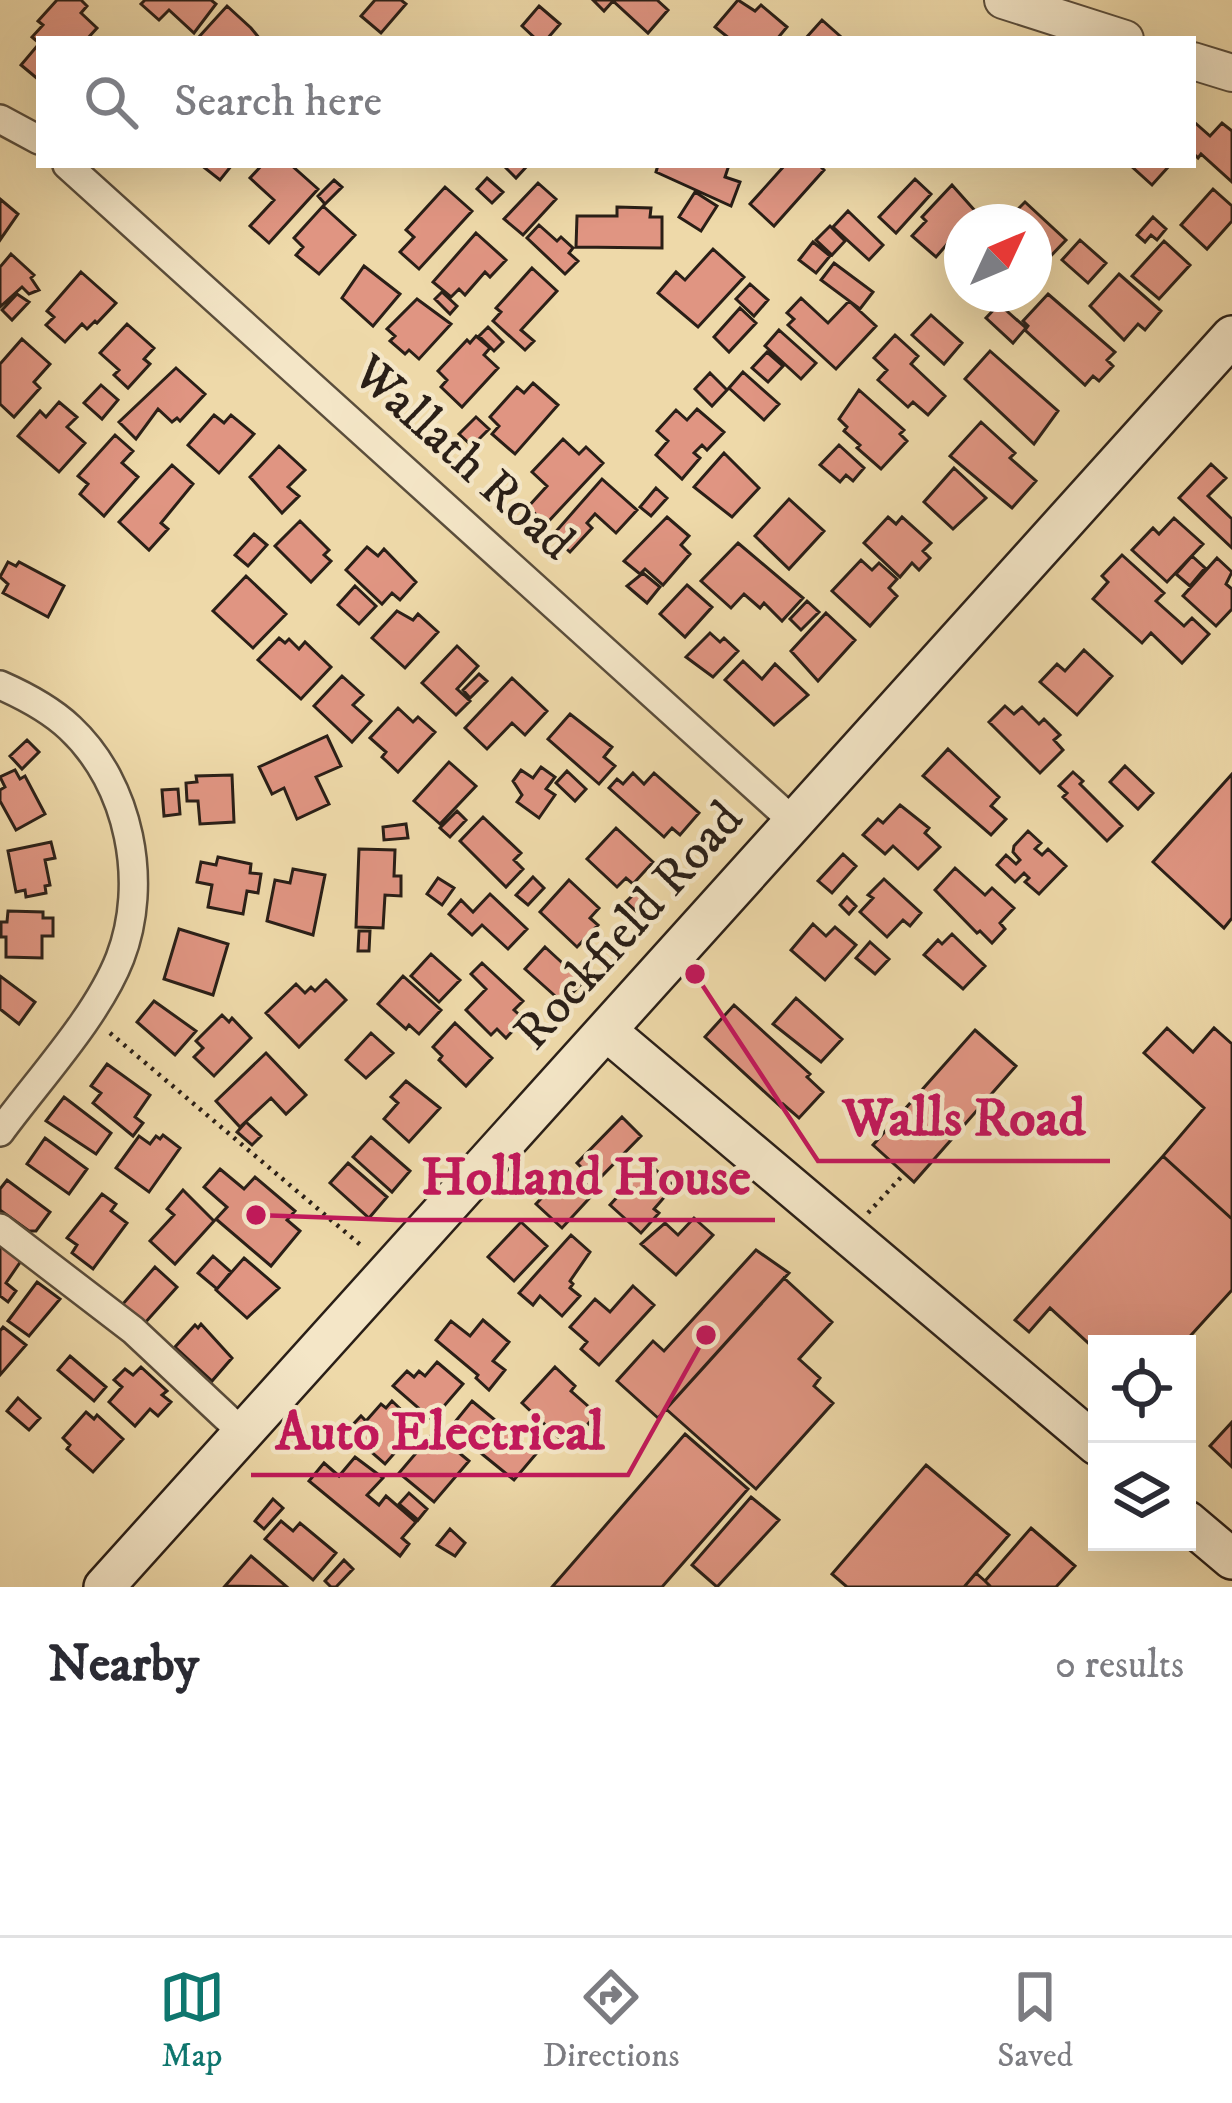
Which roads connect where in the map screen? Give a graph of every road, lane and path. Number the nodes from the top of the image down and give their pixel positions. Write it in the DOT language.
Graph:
graph roads {
  1 [pos="1003,0"];
  2 [pos="1072,10"];
  3 [pos="1120,36"];
  4 [pos="1196,62"];
  5 [pos="1232,73"];
  6 [pos="0,119"];
  7 [pos="36,138"];
  8 [pos="70,168"];
  9 [pos="1232,336"];
  10 [pos="0,685"];
  11 [pos="794,822"];
  12 [pos="87,1014"];
  13 [pos="608,1032"];
  14 [pos="0,1132"];
  15 [pos="904,1173"];
  16 [pos="883,1197"];
  17 [pos="0,1228"];
  18 [pos="363,1247"];
  19 [pos="244,1433"];
  20 [pos="1095,1443"];
  21 [pos="1196,1529"];
  22 [pos="1232,1559"];
  23 [pos="104,1587"];
  1 -- 2 [label="street"];
  2 -- 3 [label="street"];
  4 -- 5 [label="street"];
  6 -- 7 [label="street"];
  8 -- 11 [label="street, Wallath Road"];
  9 -- 11 [label="main road, Rockfield Road"];
  10 -- 12 [label="street"];
  11 -- 13 [label="main road, Rockfield Road"];
  12 -- 14 [label="street"];
  12 -- 18 [label="path"];
  13 -- 19 [label="main road, Rockfield Road"];
  13 -- 20 [label="main road"];
  15 -- 16 [label="path"];
  17 -- 19 [label="street"];
  19 -- 23 [label="main road, Rockfield Road"];
  21 -- 22 [label="main road"];
}
